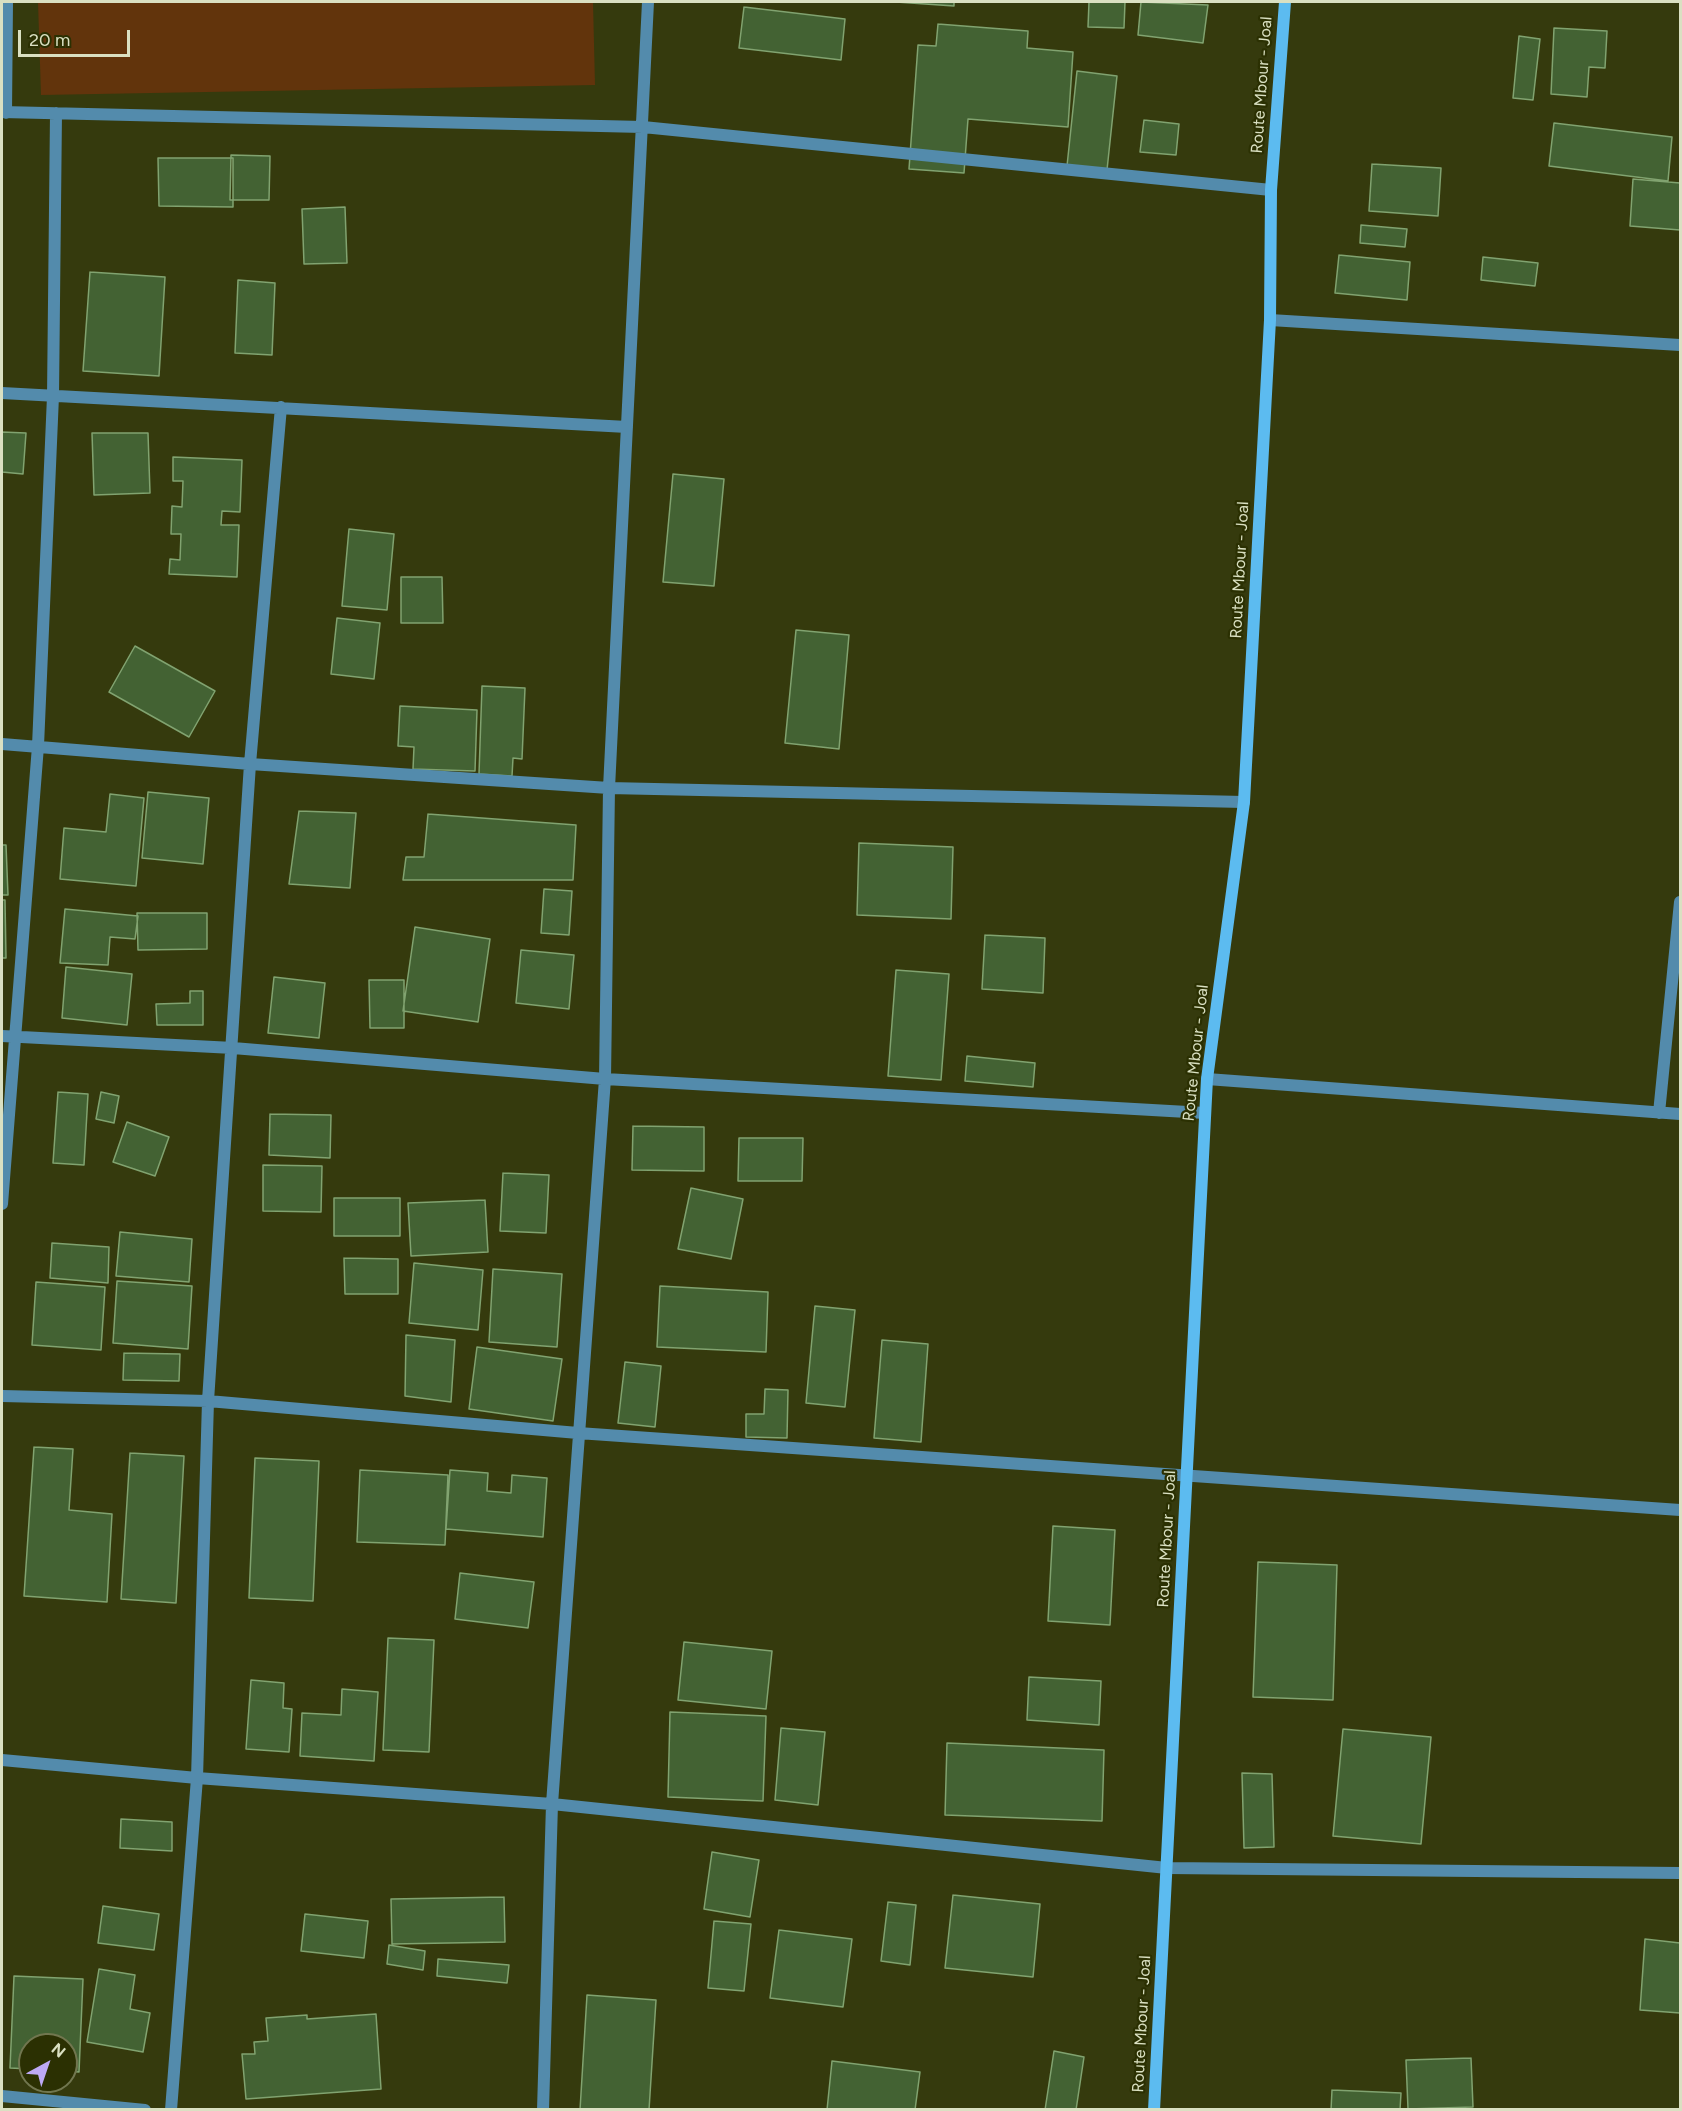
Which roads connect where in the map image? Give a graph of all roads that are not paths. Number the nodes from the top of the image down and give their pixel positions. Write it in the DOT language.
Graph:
graph roads {
  1 [pos="7,2"];
  2 [pos="648,2"];
  3 [pos="1285,2"];
  4 [pos="4,112"];
  5 [pos="56,113"];
  6 [pos="643,127"];
  7 [pos="1271,190"];
  8 [pos="1270,320"];
  9 [pos="1680,345"];
  10 [pos="2,393"];
  11 [pos="53,396"];
  12 [pos="281,407"];
  13 [pos="627,427"];
  14 [pos="2,744"];
  15 [pos="38,746"];
  16 [pos="250,764"];
  17 [pos="609,788"];
  18 [pos="1244,802"];
  19 [pos="1680,902"];
  20 [pos="8,1036"];
  21 [pos="233,1048"];
  22 [pos="605,1078"];
  23 [pos="1207,1079"];
  24 [pos="1206,1113"];
  25 [pos="1659,1113"];
  26 [pos="1680,1114"];
  27 [pos="2,1204"];
  28 [pos="2,1396"];
  29 [pos="208,1401"];
  30 [pos="578,1433"];
  31 [pos="1187,1476"];
  32 [pos="1680,1510"];
  33 [pos="2,1760"];
  34 [pos="197,1778"];
  35 [pos="552,1804"];
  36 [pos="1167,1868"];
  37 [pos="1680,1873"];
  38 [pos="2,2096"];
  39 [pos="145,2109"];
  40 [pos="171,2109"];
  41 [pos="543,2109"];
  42 [pos="1154,2109"];
  1 -- 4 [label="street"];
  2 -- 6 [label="street"];
  3 -- 7 [label="main road, Route Mbour - Joal"];
  4 -- 5 [label="street"];
  5 -- 6 [label="street"];
  5 -- 11 [label="street"];
  6 -- 7 [label="street"];
  6 -- 13 [label="street"];
  7 -- 8 [label="main road, Route Mbour - Joal"];
  8 -- 9 [label="street"];
  8 -- 18 [label="main road, Route Mbour - Joal"];
  10 -- 11 [label="street"];
  11 -- 12 [label="street"];
  11 -- 15 [label="street"];
  12 -- 13 [label="street"];
  12 -- 16 [label="street"];
  13 -- 17 [label="street"];
  14 -- 15 [label="street"];
  15 -- 16 [label="street"];
  15 -- 20 [label="street"];
  16 -- 17 [label="street"];
  16 -- 21 [label="street"];
  17 -- 18 [label="street"];
  17 -- 22 [label="street"];
  18 -- 23 [label="main road, Route Mbour - Joal"];
  19 -- 25 [label="street"];
  20 -- 21 [label="street"];
  20 -- 27 [label="street"];
  21 -- 22 [label="street"];
  21 -- 29 [label="street"];
  22 -- 24 [label="street"];
  22 -- 30 [label="street"];
  23 -- 24 [label="main road, Route Mbour - Joal"];
  23 -- 25 [label="street"];
  24 -- 31 [label="main road, Route Mbour - Joal"];
  25 -- 26 [label="street"];
  28 -- 29 [label="street"];
  29 -- 30 [label="street"];
  29 -- 34 [label="street"];
  30 -- 31 [label="street"];
  30 -- 35 [label="street"];
  31 -- 32 [label="street"];
  31 -- 36 [label="main road, Route Mbour - Joal"];
  33 -- 34 [label="street"];
  34 -- 35 [label="street"];
  34 -- 40 [label="street"];
  35 -- 36 [label="street"];
  35 -- 41 [label="street"];
  36 -- 37 [label="street"];
  36 -- 42 [label="main road, Route Mbour - Joal"];
  38 -- 39 [label="street"];
}
